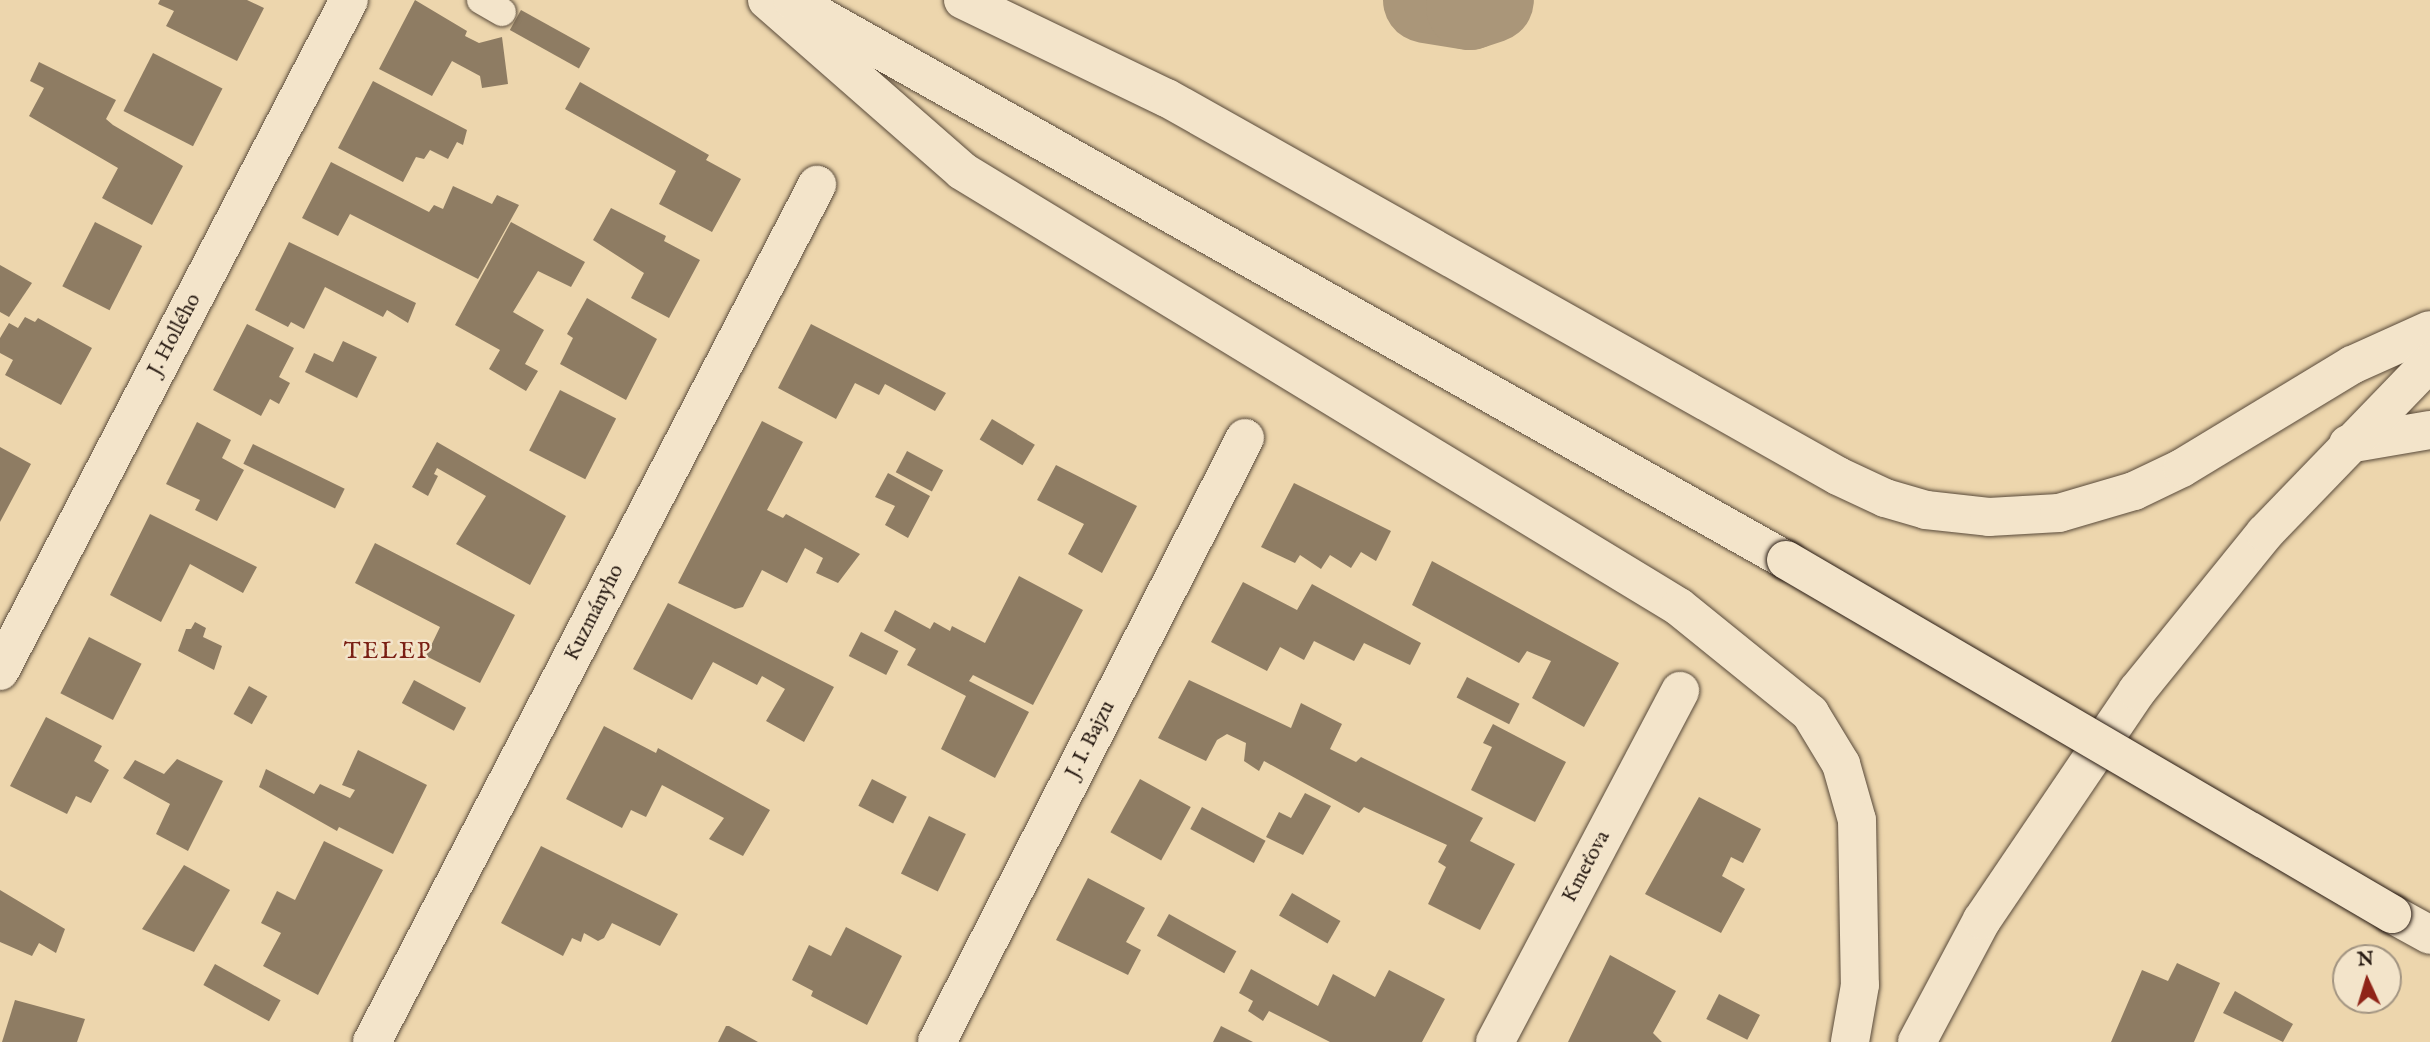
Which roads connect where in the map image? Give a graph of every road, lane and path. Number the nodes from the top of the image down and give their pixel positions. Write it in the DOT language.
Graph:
graph roads {
  1 [pos="349,0"];
  2 [pos="767,0"];
  3 [pos="791,0"];
  4 [pos="963,0"];
  5 [pos="817,184"];
  6 [pos="2430,330"];
  7 [pos="2430,362"];
  8 [pos="2430,430"];
  9 [pos="1245,438"];
  10 [pos="2348,444"];
  11 [pos="0,670"];
  12 [pos="1680,691"];
  13 [pos="2430,935"];
  14 [pos="372,1042"];
  15 [pos="937,1042"];
  16 [pos="1495,1042"];
  17 [pos="1850,1042"];
  18 [pos="1917,1042"];
  1 -- 11 [label="main road, J. Hollého"];
  2 -- 17 [label="main road"];
  3 -- 13 [label="main road, bridge"];
  4 -- 6 [label="main road"];
  5 -- 14 [label="main road, Kuzmányho"];
  7 -- 10 [label="main road"];
  8 -- 10 [label="main road"];
  9 -- 15 [label="main road, J. I. Bajzu"];
  10 -- 18 [label="main road"];
  12 -- 16 [label="main road, Kmeťova"];
}
